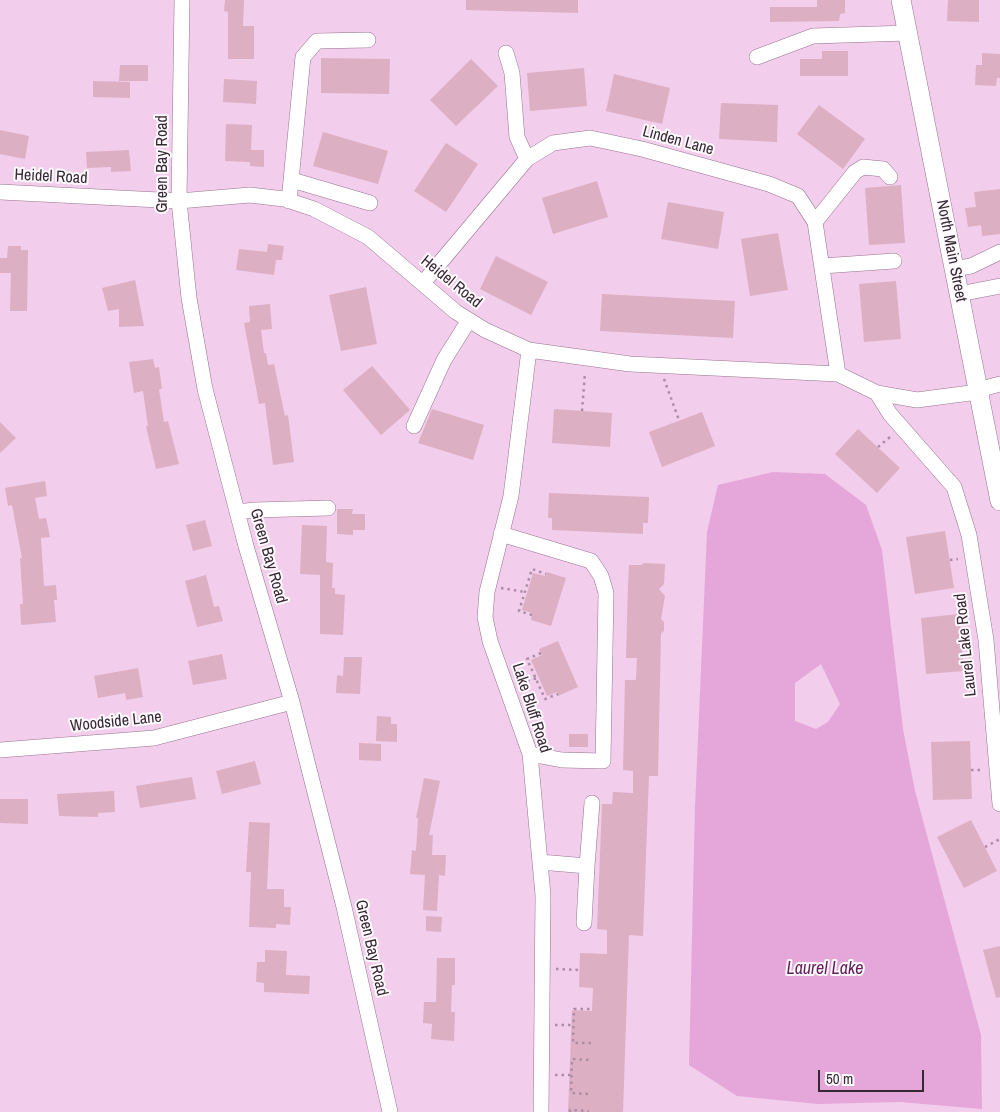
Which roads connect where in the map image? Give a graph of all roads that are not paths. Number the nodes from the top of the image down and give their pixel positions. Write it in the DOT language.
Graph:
graph roads {
  1 [pos="182,0"];
  2 [pos="901,0"];
  3 [pos="908,33"];
  4 [pos="368,40"];
  5 [pos="506,53"];
  6 [pos="757,57"];
  7 [pos="527,159"];
  8 [pos="890,177"];
  9 [pos="292,180"];
  10 [pos="0,192"];
  11 [pos="178,201"];
  12 [pos="289,201"];
  13 [pos="370,203"];
  14 [pos="816,222"];
  15 [pos="1000,252"];
  16 [pos="894,261"];
  17 [pos="822,266"];
  18 [pos="954,269"];
  19 [pos="423,283"];
  20 [pos="1000,286"];
  21 [pos="959,294"];
  22 [pos="469,320"];
  23 [pos="529,350"];
  24 [pos="838,374"];
  25 [pos="1000,384"];
  26 [pos="978,391"];
  27 [pos="877,393"];
  28 [pos="414,426"];
  29 [pos="994,435"];
  30 [pos="1000,501"];
  31 [pos="328,508"];
  32 [pos="237,512"];
  33 [pos="501,534"];
  34 [pos="292,702"];
  35 [pos="0,750"];
  36 [pos="530,754"];
  37 [pos="592,803"];
  38 [pos="1000,804"];
  39 [pos="540,862"];
  40 [pos="587,866"];
  41 [pos="584,924"];
  42 [pos="390,1112"];
  43 [pos="541,1112"];
  1 -- 11 [label="street, Green Bay Road"];
  2 -- 3 [label="main road, North Main Street"];
  3 -- 6 [label="street"];
  3 -- 18 [label="main road, North Main Street"];
  4 -- 9 [label="street"];
  5 -- 7 [label="street"];
  7 -- 14 [label="street, Linden Lane"];
  7 -- 19 [label="street, Linden Lane"];
  8 -- 14 [label="street"];
  9 -- 12 [label="street"];
  9 -- 13 [label="street"];
  10 -- 11 [label="street, Heidel Road"];
  11 -- 12 [label="street, Heidel Road"];
  11 -- 32 [label="street, Green Bay Road"];
  12 -- 19 [label="street, Heidel Road"];
  14 -- 17 [label="street, Linden Lane"];
  15 -- 18 [label="street"];
  16 -- 17 [label="street"];
  17 -- 24 [label="street, Linden Lane"];
  18 -- 21 [label="main road, North Main Street"];
  19 -- 22 [label="street, Heidel Road"];
  20 -- 21 [label="street"];
  21 -- 26 [label="main road, North Main Street"];
  22 -- 23 [label="street, Heidel Road"];
  22 -- 28 [label="street"];
  23 -- 24 [label="street, Heidel Road"];
  23 -- 33 [label="street, Lake Bluff Road"];
  24 -- 27 [label="street, Heidel Road"];
  25 -- 26 [label="street, Heidel Road"];
  26 -- 27 [label="street, Heidel Road"];
  26 -- 29 [label="main road, North Main Street"];
  27 -- 38 [label="street, Laurel Lake Road"];
  29 -- 30 [label="main road, North Main Street"];
  31 -- 32 [label="street"];
  32 -- 34 [label="street, Green Bay Road"];
  33 -- 36 [label="street, Lake Bluff Road"];
  33 -- 36 [label="street"];
  34 -- 35 [label="street, Woodside Lane"];
  34 -- 42 [label="street, Green Bay Road"];
  36 -- 39 [label="street, Lake Bluff Road"];
  37 -- 40 [label="street"];
  39 -- 40 [label="street"];
  39 -- 43 [label="street, Lake Bluff Road"];
  40 -- 41 [label="street"];
}
